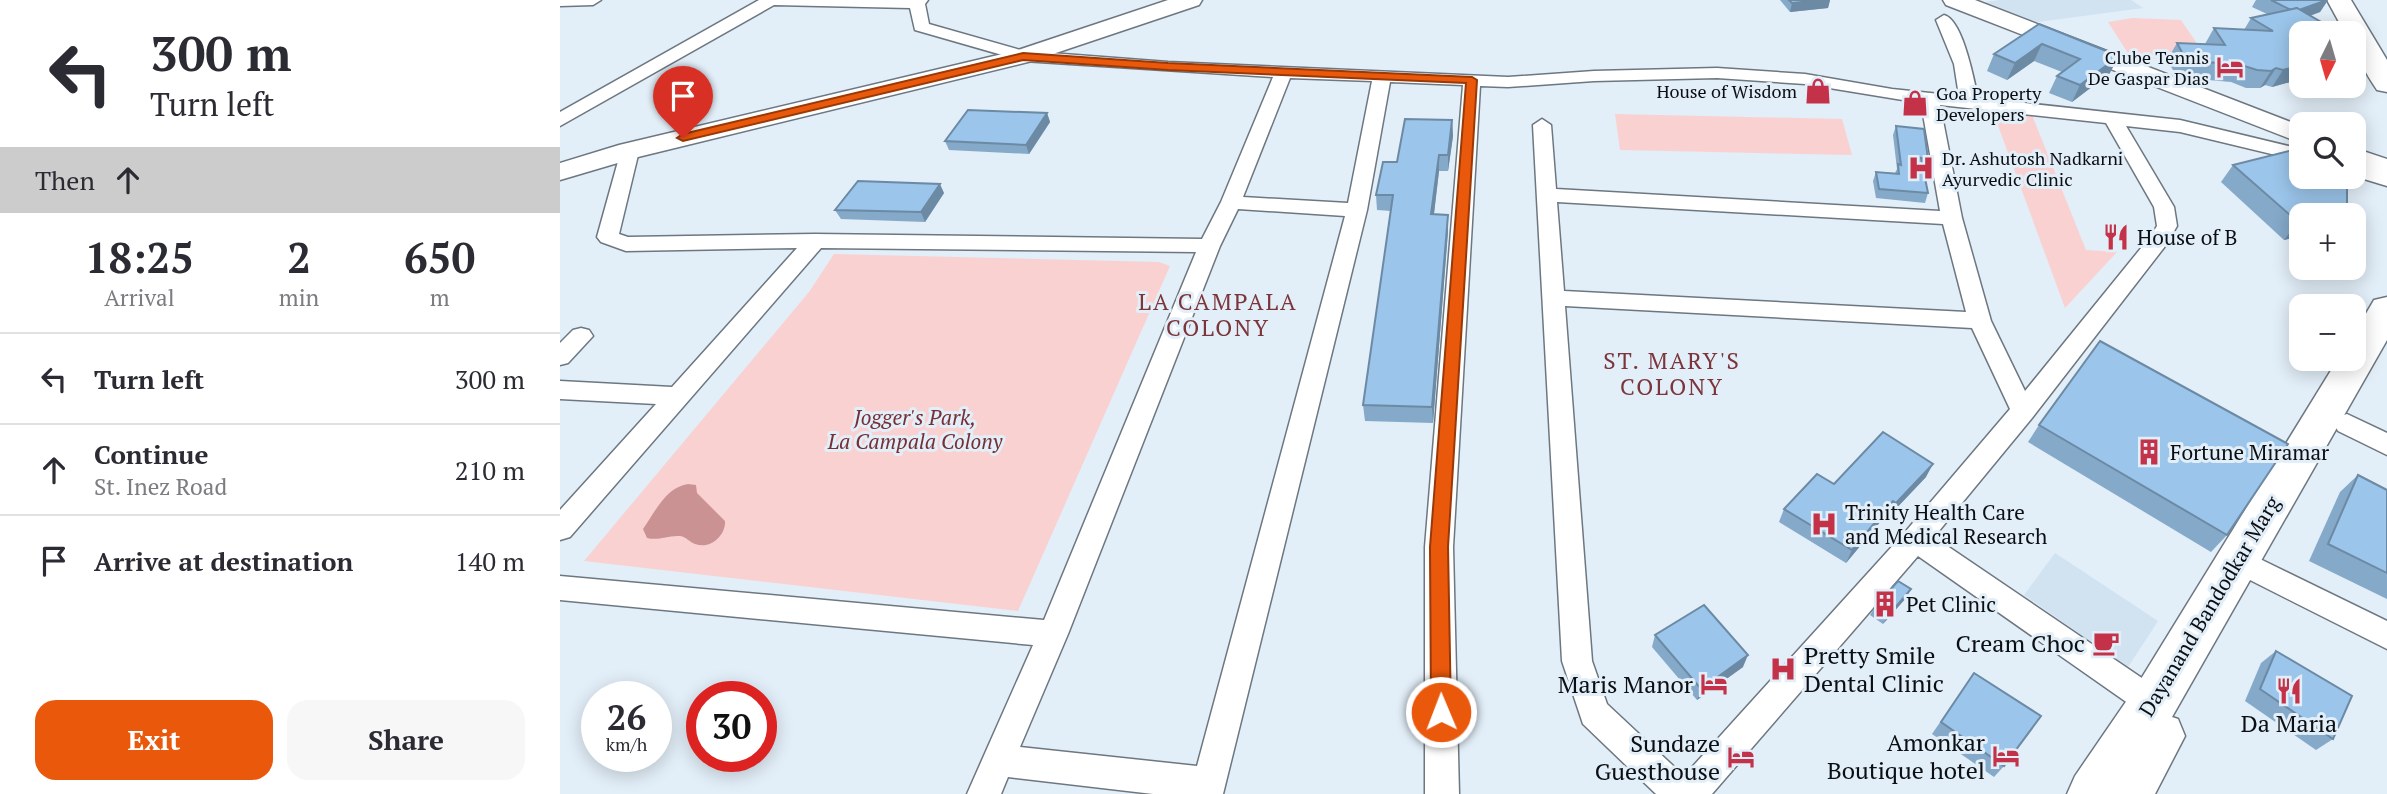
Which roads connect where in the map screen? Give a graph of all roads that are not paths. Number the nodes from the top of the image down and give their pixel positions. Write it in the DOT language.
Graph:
graph roads {
  1 [pos="593,0"];
  2 [pos="771,0"];
  3 [pos="1191,0"];
  4 [pos="2339,0"];
  5 [pos="2355,0"];
  6 [pos="560,1"];
  7 [pos="918,1"];
  8 [pos="1949,10"];
  9 [pos="1023,56"];
  10 [pos="2387,58"];
  11 [pos="1284,72"];
  12 [pos="1382,76"];
  13 [pos="1472,80"];
  14 [pos="2387,85"];
  15 [pos="1929,97"];
  16 [pos="1969,101"];
  17 [pos="2112,117"];
  18 [pos="560,120"];
  19 [pos="1542,125"];
  20 [pos="2289,131"];
  21 [pos="629,151"];
  22 [pos="2289,152"];
  23 [pos="2366,161"];
  24 [pos="2387,169"];
  25 [pos="560,172"];
  26 [pos="2366,174"];
  27 [pos="2387,180"];
  28 [pos="1545,195"];
  29 [pos="1231,202"];
  30 [pos="1357,210"];
  31 [pos="1952,218"];
  32 [pos="815,241"];
  33 [pos="1209,246"];
  34 [pos="1552,298"];
  35 [pos="2387,309"];
  36 [pos="1980,321"];
  37 [pos="581,336"];
  38 [pos="2387,352"];
  39 [pos="560,357"];
  40 [pos="560,390"];
  41 [pos="677,396"];
  42 [pos="2023,411"];
  43 [pos="2347,424"];
  44 [pos="2387,445"];
  45 [pos="560,529"];
  46 [pos="1916,539"];
  47 [pos="2259,571"];
  48 [pos="560,588"];
  49 [pos="1053,634"];
  50 [pos="2387,636"];
  51 [pos="2153,703"];
  52 [pos="997,760"];
  53 [pos="1207,789"];
  54 [pos="985,794"];
  55 [pos="1442,794"];
  56 [pos="1680,794"];
  57 [pos="1690,794"];
  58 [pos="2093,794"];
  59 [pos="2126,794"];
  1 -- 6 [label="street"];
  2 -- 7 [label="street"];
  2 -- 18 [label="street"];
  3 -- 9 [label="main road"];
  4 -- 14 [label="main road"];
  5 -- 10 [label="main road"];
  7 -- 9 [label="street"];
  8 -- 16 [label="street"];
  8 -- 20 [label="main road"];
  9 -- 11 [label="street"];
  9 -- 21 [label="main road"];
  11 -- 12 [label="street"];
  11 -- 29 [label="street"];
  12 -- 13 [label="street"];
  12 -- 30 [label="street"];
  13 -- 15 [label="street"];
  13 -- 55 [label="street"];
  15 -- 16 [label="street"];
  15 -- 31 [label="street"];
  16 -- 17 [label="street"];
  17 -- 22 [label="street"];
  17 -- 42 [label="street"];
  19 -- 28 [label="street"];
  21 -- 25 [label="main road"];
  21 -- 32 [label="street"];
  23 -- 24 [label="main road"];
  26 -- 27 [label="street"];
  28 -- 31 [label="street"];
  28 -- 34 [label="street"];
  29 -- 30 [label="street"];
  29 -- 33 [label="street"];
  30 -- 53 [label="street"];
  31 -- 36 [label="street"];
  32 -- 33 [label="street"];
  32 -- 41 [label="street"];
  33 -- 49 [label="street"];
  34 -- 36 [label="street"];
  34 -- 56 [label="street"];
  35 -- 51 [label="main road, Dayanand Bandodkar Marg"];
  36 -- 42 [label="street"];
  37 -- 39 [label="street"];
  38 -- 43 [label="main road, Dayanand Bandodkar Marg"];
  40 -- 41 [label="street"];
  41 -- 45 [label="street"];
  42 -- 46 [label="street"];
  43 -- 44 [label="street"];
  43 -- 47 [label="main road, Dayanand Bandodkar Marg"];
  46 -- 51 [label="street"];
  46 -- 57 [label="street"];
  47 -- 50 [label="street"];
  47 -- 59 [label="main road, Dayanand Bandodkar Marg"];
  48 -- 49 [label="street"];
  49 -- 52 [label="street"];
  51 -- 58 [label="main road, Dayanand Bandodkar Marg"];
  52 -- 53 [label="street"];
  52 -- 54 [label="street"];
}
